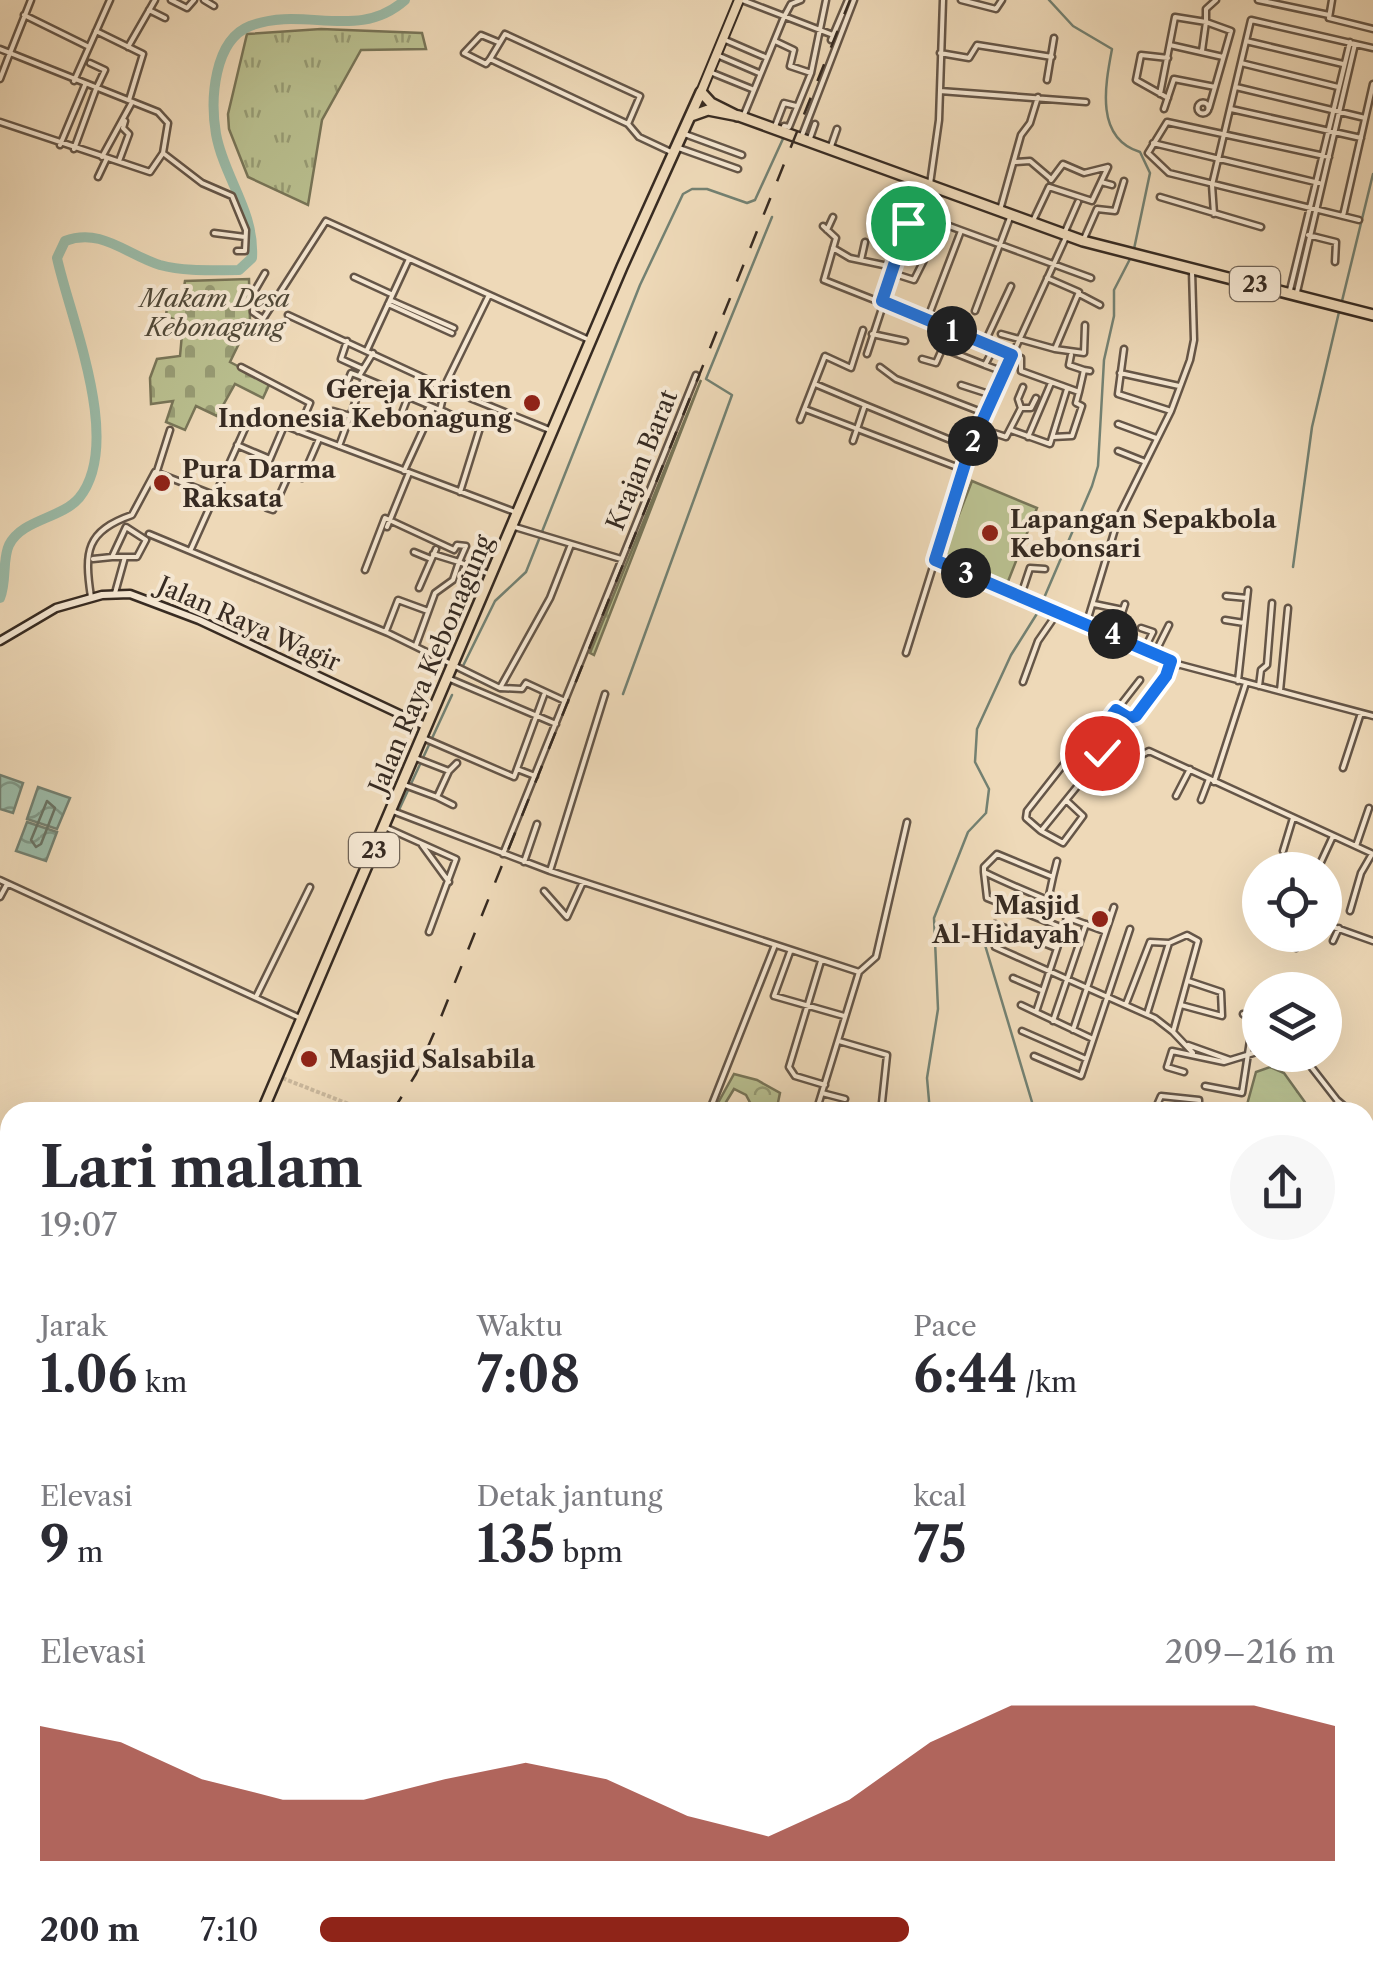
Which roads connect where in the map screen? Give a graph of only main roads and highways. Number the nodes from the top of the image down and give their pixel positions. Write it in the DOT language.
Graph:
graph roads {
  1 [pos="741,0"];
  2 [pos="701,92"];
  3 [pos="691,116"];
  4 [pos="740,117"];
  5 [pos="1373,314"];
  6 [pos="0,641"];
  7 [pos="425,726"];
  8 [pos="266,1102"];
  1 -- 2 [label="main road"];
  2 -- 3 [label="highway, 23"];
  2 -- 4 [label="highway, 23"];
  3 -- 4 [label="highway, 23"];
  3 -- 7 [label="highway, Jalan Raya Kebonagung / 23"];
  4 -- 5 [label="highway, 23"];
  6 -- 7 [label="main road, Jalan Raya Wagir"];
  7 -- 8 [label="highway, Jalan Raya Kebonagung / 23"];
}
